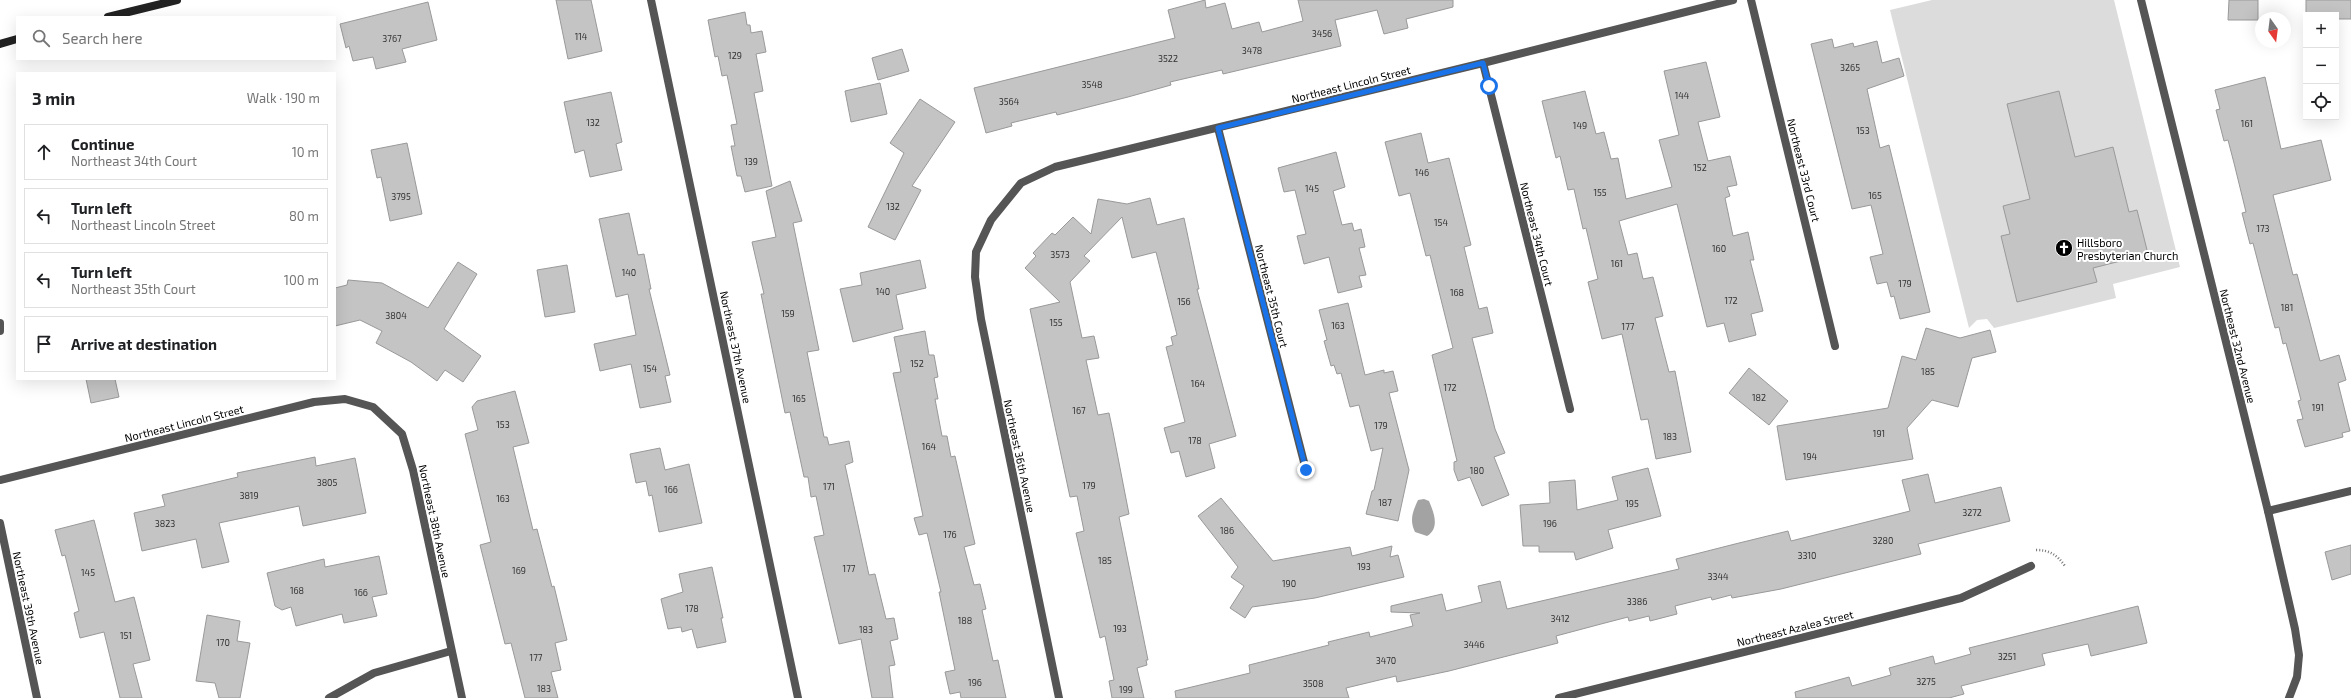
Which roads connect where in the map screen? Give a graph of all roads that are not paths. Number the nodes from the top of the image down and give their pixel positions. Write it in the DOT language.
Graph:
graph roads {
  1 [pos="177,0"];
  2 [pos="651,0"];
  3 [pos="1733,0"];
  4 [pos="1751,0"];
  5 [pos="2141,0"];
  6 [pos="112,16"];
  7 [pos="16,40"];
  8 [pos="0,44"];
  9 [pos="1483,63"];
  10 [pos="1218,128"];
  11 [pos="991,220"];
  12 [pos="0,323"];
  13 [pos="0,331"];
  14 [pos="1835,346"];
  15 [pos="373,407"];
  16 [pos="1570,409"];
  17 [pos="1306,470"];
  18 [pos="0,480"];
  19 [pos="2351,490"];
  20 [pos="2268,511"];
  21 [pos="0,523"];
  22 [pos="2031,566"];
  23 [pos="451,651"];
  24 [pos="37,698"];
  25 [pos="329,698"];
  26 [pos="462,698"];
  27 [pos="798,698"];
  28 [pos="1059,698"];
  29 [pos="1559,698"];
  30 [pos="2290,698"];
  1 -- 6 [label="main road"];
  2 -- 27 [label="street, Northeast 37th Avenue"];
  3 -- 9 [label="street, Northeast Lincoln Street"];
  4 -- 14 [label="street, Northeast 33rd Court"];
  5 -- 20 [label="street, Northeast 32nd Avenue"];
  7 -- 8 [label="main road"];
  9 -- 10 [label="street, Northeast Lincoln Street"];
  9 -- 16 [label="street, Northeast 34th Court"];
  10 -- 11 [label="street, Northeast Lincoln Street"];
  10 -- 17 [label="street, Northeast 35th Court"];
  11 -- 28 [label="street, Northeast 36th Avenue"];
  12 -- 13 [label="street"];
  15 -- 18 [label="street, Northeast Lincoln Street"];
  15 -- 23 [label="street, Northeast 38th Avenue"];
  19 -- 20 [label="street"];
  20 -- 30 [label="street, Northeast 32nd Avenue"];
  21 -- 24 [label="street, Northeast 39th Avenue"];
  22 -- 29 [label="street, Northeast Azalea Street"];
  23 -- 25 [label="street"];
  23 -- 26 [label="street, Northeast 38th Avenue"];
}
